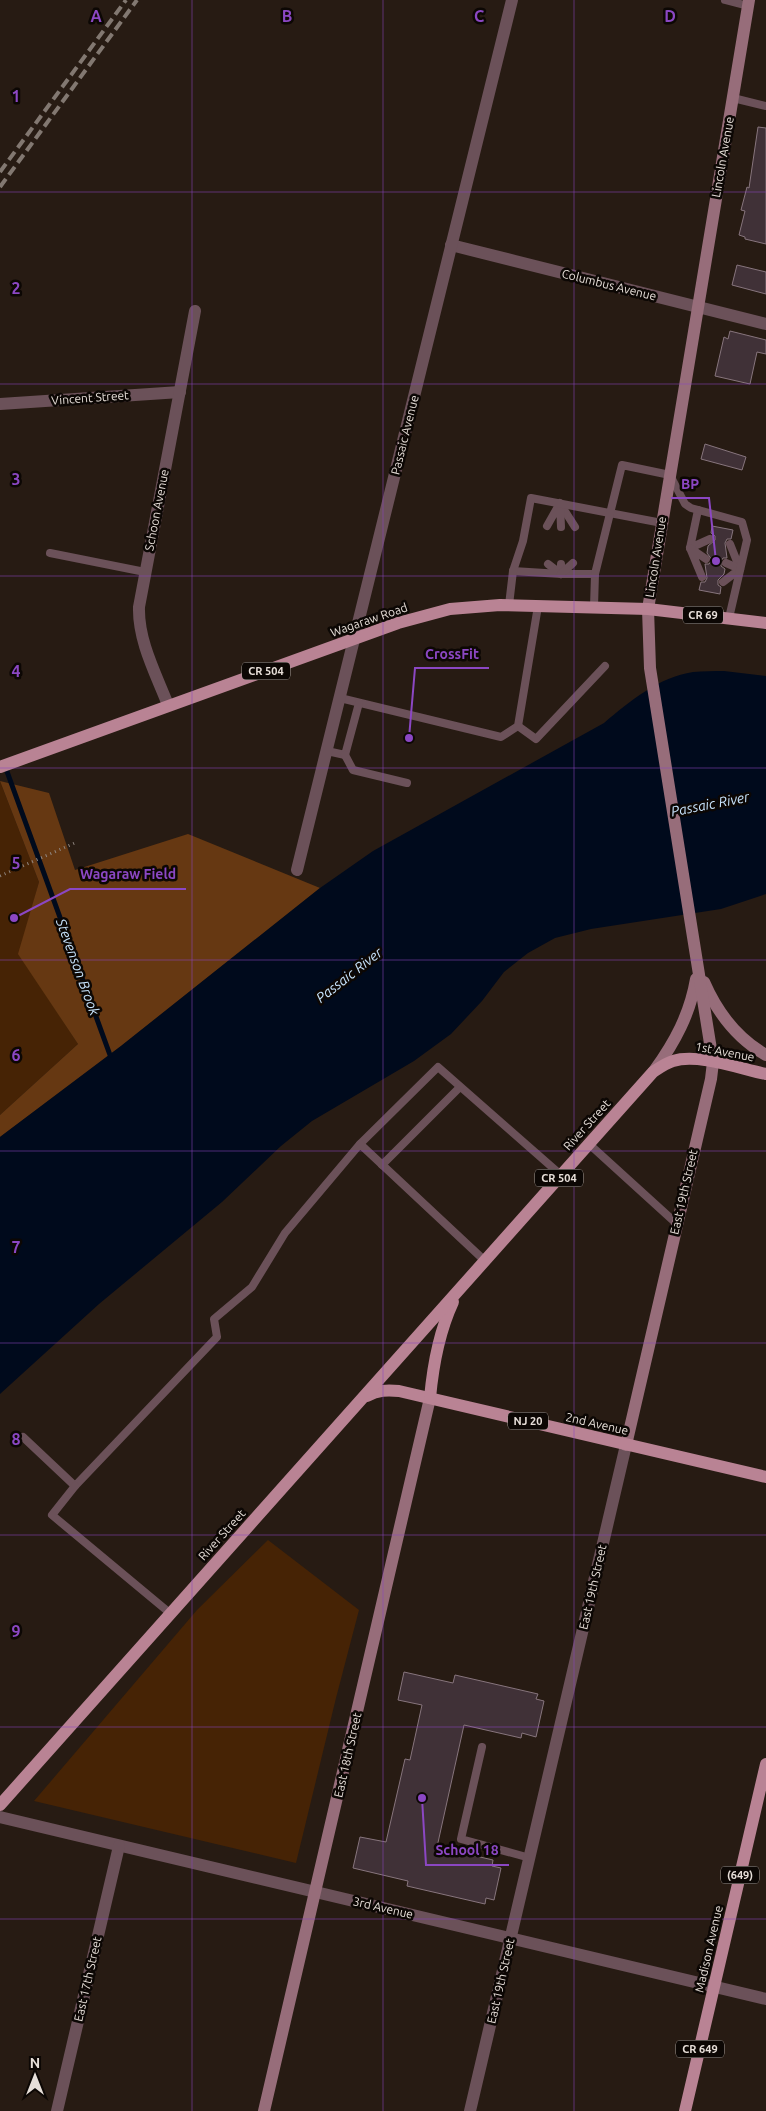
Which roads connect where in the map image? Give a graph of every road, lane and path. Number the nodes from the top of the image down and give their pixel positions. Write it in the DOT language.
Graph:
graph roads {
  1 [pos="512,0"];
  2 [pos="725,0"];
  3 [pos="749,3"];
  4 [pos="733,98"];
  5 [pos="766,106"];
  6 [pos="452,245"];
  7 [pos="698,307"];
  8 [pos="195,311"];
  9 [pos="766,324"];
  10 [pos="180,392"];
  11 [pos="0,404"];
  12 [pos="670,475"];
  13 [pos="560,503"];
  14 [pos="698,510"];
  15 [pos="611,512"];
  16 [pos="662,522"];
  17 [pos="547,526"];
  18 [pos="561,527"];
  19 [pos="575,527"];
  20 [pos="710,539"];
  21 [pos="730,544"];
  22 [pos="690,548"];
  23 [pos="50,554"];
  24 [pos="706,559"];
  25 [pos="573,563"];
  26 [pos="726,563"];
  27 [pos="548,564"];
  28 [pos="561,564"];
  29 [pos="740,569"];
  30 [pos="145,572"];
  31 [pos="513,572"];
  32 [pos="561,574"];
  33 [pos="595,574"];
  34 [pos="702,577"];
  35 [pos="722,582"];
  36 [pos="509,605"];
  37 [pos="538,606"];
  38 [pos="594,607"];
  39 [pos="648,609"];
  40 [pos="729,618"];
  41 [pos="766,623"];
  42 [pos="354,639"];
  43 [pos="605,666"];
  44 [pos="340,698"];
  45 [pos="359,703"];
  46 [pos="168,705"];
  47 [pos="518,726"];
  48 [pos="327,751"];
  49 [pos="345,755"];
  50 [pos="0,768"];
  51 [pos="407,783"];
  52 [pos="77,842"];
  53 [pos="297,870"];
  54 [pos="0,876"];
  55 [pos="698,966"];
  56 [pos="766,1055"];
  57 [pos="712,1062"];
  58 [pos="653,1072"];
  59 [pos="766,1074"];
  60 [pos="460,1087"];
  61 [pos="360,1144"];
  62 [pos="589,1144"];
  63 [pos="382,1165"];
  64 [pos="561,1175"];
  65 [pos="677,1224"];
  66 [pos="484,1260"];
  67 [pos="464,1283"];
  68 [pos="363,1398"];
  69 [pos="430,1398"];
  70 [pos="22,1437"];
  71 [pos="626,1444"];
  72 [pos="766,1477"];
  73 [pos="75,1486"];
  74 [pos="171,1614"];
  75 [pos="482,1747"];
  76 [pos="766,1764"];
  77 [pos="0,1805"];
  78 [pos="0,1817"];
  79 [pos="120,1846"];
  80 [pos="530,1858"];
  81 [pos="316,1892"];
  82 [pos="511,1938"];
  83 [pos="714,1986"];
  84 [pos="766,1998"];
  85 [pos="57,2111"];
  86 [pos="264,2111"];
  87 [pos="470,2111"];
  88 [pos="685,2111"];
  1 -- 6 [label="street, Passaic Avenue"];
  2 -- 3 [label="lane"];
  3 -- 4 [label="main road, Lincoln Avenue"];
  4 -- 5 [label="lane"];
  4 -- 7 [label="main road, Lincoln Avenue"];
  6 -- 7 [label="street, Columbus Avenue"];
  6 -- 42 [label="street, Passaic Avenue"];
  7 -- 9 [label="street, Columbus Avenue"];
  7 -- 12 [label="main road, Lincoln Avenue"];
  8 -- 10 [label="street, Schoon Avenue"];
  10 -- 11 [label="street, Vincent Street"];
  10 -- 30 [label="street, Schoon Avenue"];
  12 -- 14 [label="lane"];
  12 -- 15 [label="lane"];
  12 -- 16 [label="main road, Lincoln Avenue"];
  13 -- 15 [label="lane"];
  13 -- 17 [label="lane"];
  13 -- 18 [label="lane"];
  13 -- 19 [label="lane"];
  13 -- 31 [label="lane"];
  14 -- 22 [label="lane"];
  14 -- 29 [label="lane"];
  15 -- 16 [label="lane"];
  15 -- 33 [label="lane"];
  16 -- 39 [label="main road, Lincoln Avenue"];
  20 -- 22 [label="lane"];
  21 -- 29 [label="lane"];
  22 -- 24 [label="lane"];
  22 -- 34 [label="lane"];
  23 -- 30 [label="lane"];
  25 -- 32 [label="lane"];
  26 -- 29 [label="lane"];
  27 -- 32 [label="lane"];
  28 -- 32 [label="lane"];
  29 -- 35 [label="lane"];
  29 -- 40 [label="lane"];
  30 -- 46 [label="street, Schoon Avenue"];
  31 -- 32 [label="lane"];
  31 -- 36 [label="lane"];
  32 -- 33 [label="lane"];
  33 -- 38 [label="lane"];
  36 -- 37 [label="main road, Wagaraw Road / CR 504"];
  36 -- 42 [label="main road, Wagaraw Road / CR 504"];
  37 -- 38 [label="main road, Wagaraw Road / CR 504"];
  37 -- 47 [label="lane"];
  38 -- 39 [label="main road, Wagaraw Road / CR 504"];
  39 -- 40 [label="main road, Wagaraw Road / CR 69"];
  39 -- 55 [label="main road, Lincoln Avenue / CR 504"];
  40 -- 41 [label="main road, Wagaraw Road / CR 69"];
  42 -- 44 [label="street, Passaic Avenue"];
  42 -- 46 [label="main road, Wagaraw Road / CR 504"];
  43 -- 47 [label="lane"];
  44 -- 45 [label="lane"];
  44 -- 48 [label="street, Passaic Avenue"];
  45 -- 47 [label="lane"];
  45 -- 49 [label="lane"];
  46 -- 50 [label="main road, Wagaraw Road / CR 504"];
  48 -- 49 [label="lane"];
  48 -- 53 [label="street, Passaic Avenue"];
  49 -- 51 [label="lane"];
  52 -- 54 [label="path"];
  55 -- 56 [label="main road, CR 504"];
  55 -- 57 [label="main road, East 19th Street"];
  55 -- 58 [label="main road, River Street / CR 504"];
  57 -- 58 [label="main road, 1st Avenue"];
  57 -- 59 [label="main road, 1st Avenue"];
  57 -- 65 [label="main road, East 19th Street"];
  58 -- 62 [label="main road, River Street / CR 504"];
  60 -- 61 [label="lane"];
  60 -- 63 [label="lane"];
  60 -- 64 [label="lane"];
  61 -- 63 [label="lane"];
  61 -- 73 [label="lane"];
  62 -- 64 [label="main road, River Street / CR 504"];
  62 -- 65 [label="lane"];
  63 -- 66 [label="lane"];
  64 -- 66 [label="main road, River Street / CR 504"];
  65 -- 71 [label="main road, East 19th Street"];
  66 -- 67 [label="main road, River Street / CR 504"];
  67 -- 68 [label="main road, River Street"];
  67 -- 69 [label="main road, River Street / CR 504"];
  68 -- 69 [label="main road, 2nd Avenue"];
  68 -- 74 [label="main road, River Street"];
  69 -- 71 [label="main road, 2nd Avenue / NJ 20"];
  69 -- 81 [label="main road, East 18th Street"];
  70 -- 73 [label="lane"];
  71 -- 72 [label="main road, 2nd Avenue / NJ 20"];
  71 -- 80 [label="street, East 19th Street"];
  73 -- 74 [label="lane"];
  74 -- 77 [label="main road, River Street"];
  75 -- 80 [label="lane"];
  76 -- 83 [label="main road, Madison Avenue / (649)"];
  78 -- 79 [label="street, 3rd Avenue"];
  79 -- 81 [label="street, 3rd Avenue"];
  79 -- 85 [label="street, East 17th Street"];
  80 -- 82 [label="street, East 19th Street"];
  81 -- 82 [label="street, 3rd Avenue"];
  81 -- 86 [label="main road, East 18th Street"];
  82 -- 83 [label="street, 3rd Avenue"];
  82 -- 87 [label="street, East 19th Street"];
  83 -- 84 [label="street, 3rd Avenue"];
  83 -- 88 [label="main road, Madison Avenue / CR 649"];
}
